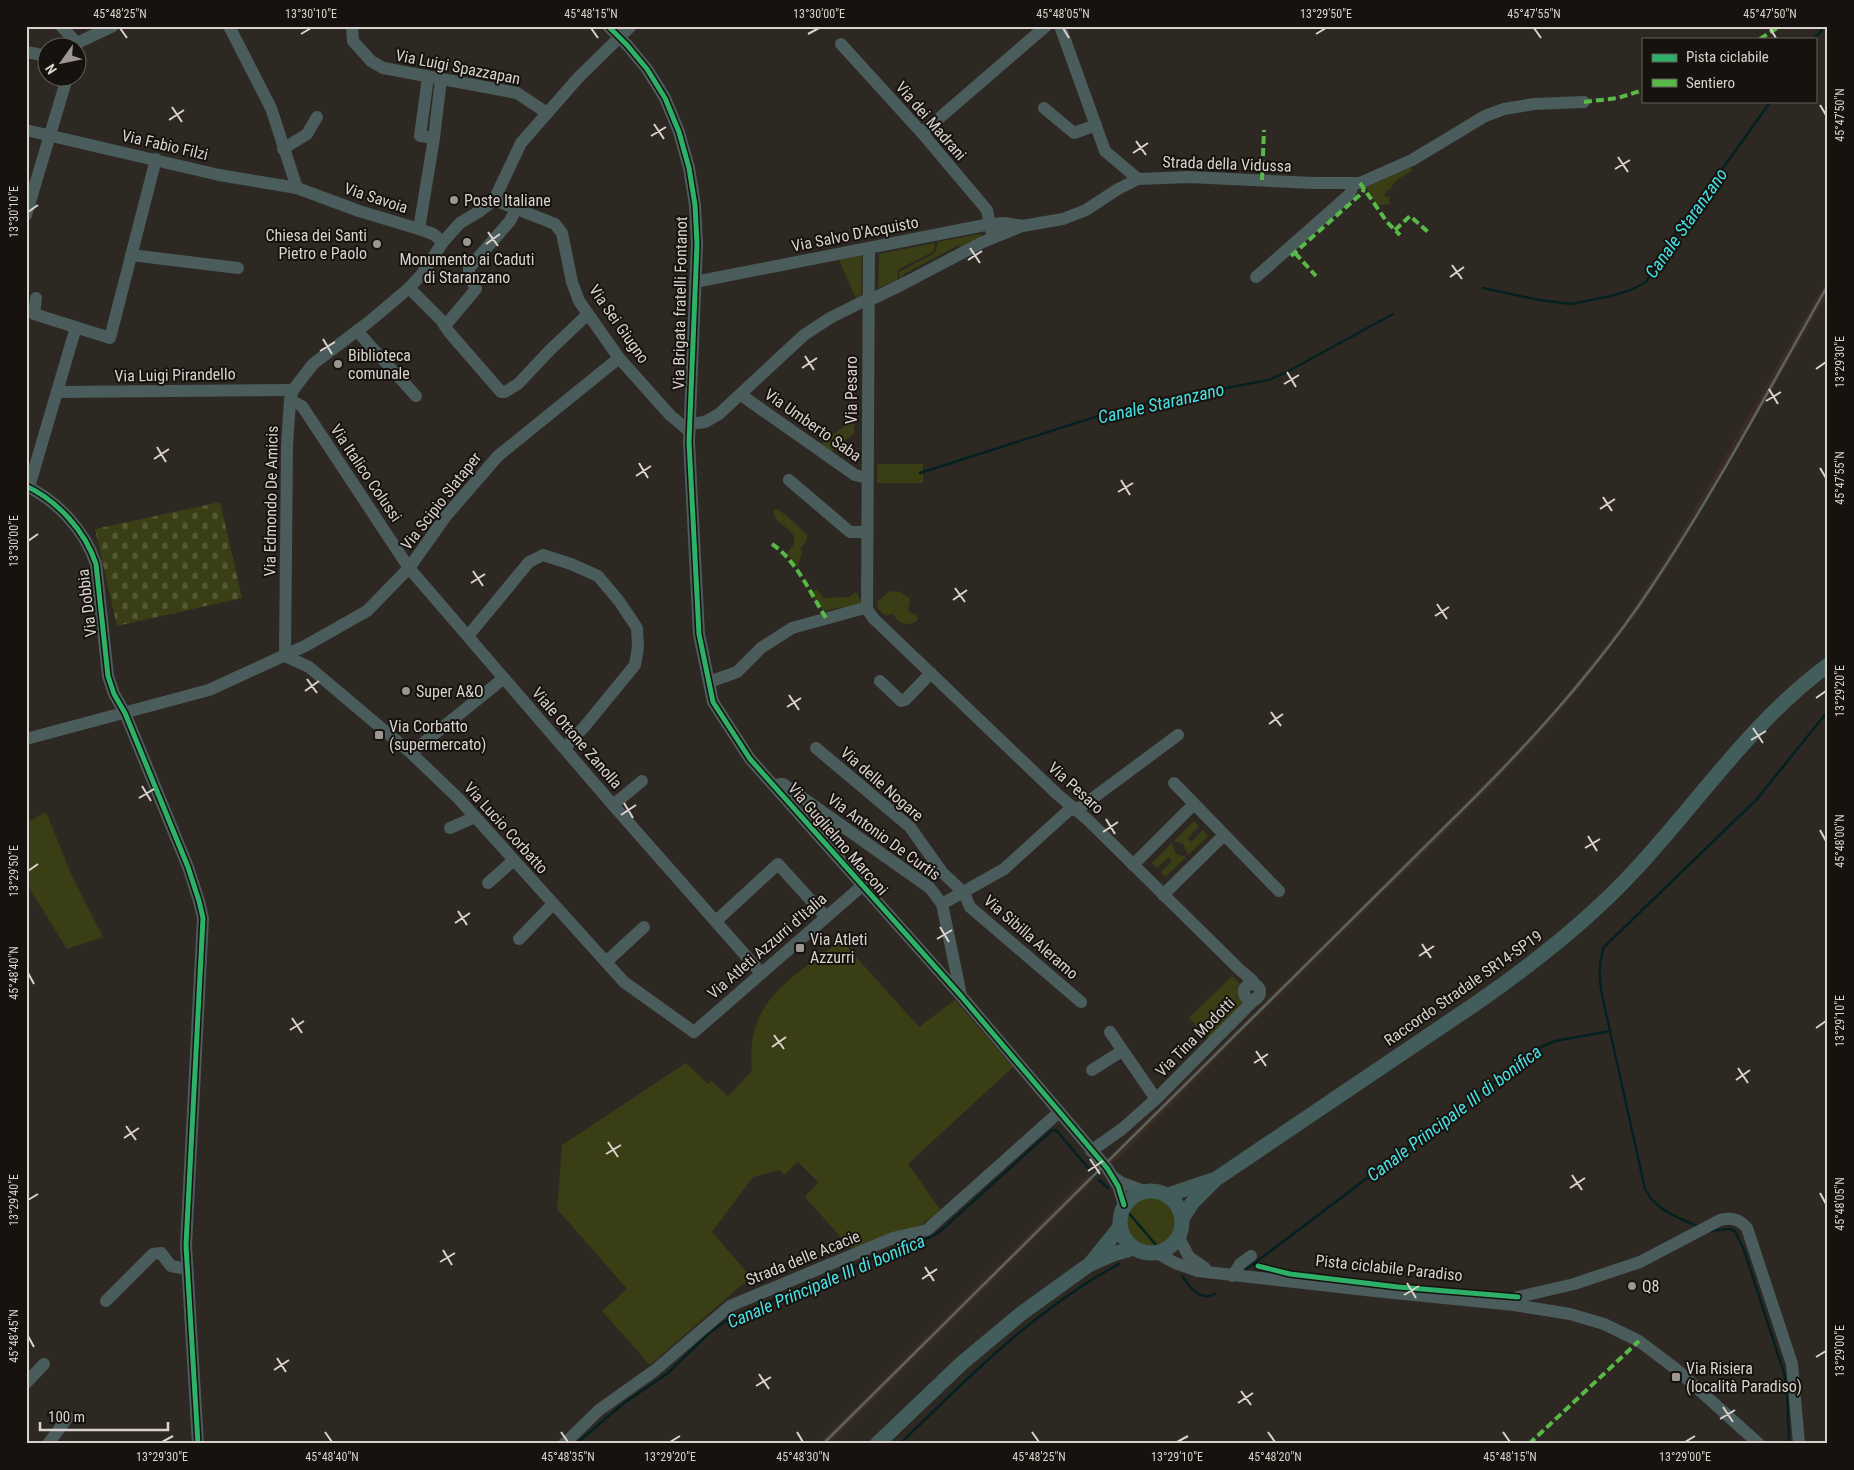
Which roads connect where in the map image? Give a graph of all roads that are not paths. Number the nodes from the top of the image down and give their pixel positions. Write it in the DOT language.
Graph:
graph roads {
  1 [pos="61,26"];
  2 [pos="113,26"];
  3 [pos="229,26"];
  4 [pos="352,26"];
  5 [pos="608,26"];
  6 [pos="631,26"];
  7 [pos="1046,26"];
  8 [pos="1060,26"];
  9 [pos="619,36"];
  10 [pos="71,38"];
  11 [pos="88,40"];
  12 [pos="841,44"];
  13 [pos="428,77"];
  14 [pos="441,79"];
  15 [pos="64,88"];
  16 [pos="1584,102"];
  17 [pos="1044,108"];
  18 [pos="547,113"];
  19 [pos="317,117"];
  20 [pos="1096,125"];
  21 [pos="26,130"];
  22 [pos="922,133"];
  23 [pos="49,135"];
  24 [pos="434,138"];
  25 [pos="283,148"];
  26 [pos="156,159"];
  27 [pos="1138,179"];
  28 [pos="1353,184"];
  29 [pos="297,188"];
  30 [pos="494,200"];
  31 [pos="516,209"];
  32 [pos="26,215"];
  33 [pos="990,224"];
  34 [pos="1022,226"];
  35 [pos="419,229"];
  36 [pos="992,238"];
  37 [pos="443,242"];
  38 [pos="869,248"];
  39 [pos="131,255"];
  40 [pos="238,268"];
  41 [pos="1256,277"];
  42 [pos="695,282"];
  43 [pos="409,288"];
  44 [pos="36,298"];
  45 [pos="868,299"];
  46 [pos="588,314"];
  47 [pos="445,326"];
  48 [pos="76,328"];
  49 [pos="357,331"];
  50 [pos="619,358"];
  51 [pos="57,392"];
  52 [pos="292,395"];
  53 [pos="741,395"];
  54 [pos="416,396"];
  55 [pos="689,428"];
  56 [pos="867,478"];
  57 [pos="789,480"];
  58 [pos="28,486"];
  59 [pos="866,532"];
  60 [pos="409,568"];
  61 [pos="867,609"];
  62 [pos="468,636"];
  63 [pos="305,646"];
  64 [pos="285,656"];
  65 [pos="1828,665"];
  66 [pos="310,667"];
  67 [pos="931,673"];
  68 [pos="504,678"];
  69 [pos="880,681"];
  70 [pos="710,682"];
  71 [pos="125,713"];
  72 [pos="1178,735"];
  73 [pos="26,739"];
  74 [pos="565,748"];
  75 [pos="816,748"];
  76 [pos="411,753"];
  77 [pos="642,781"];
  78 [pos="1174,783"];
  79 [pos="774,785"];
  80 [pos="1194,804"];
  81 [pos="614,805"];
  82 [pos="1074,809"];
  83 [pos="475,817"];
  84 [pos="450,828"];
  85 [pos="1224,835"];
  86 [pos="514,860"];
  87 [pos="1133,865"];
  88 [pos="488,883"];
  89 [pos="862,886"];
  90 [pos="1280,891"];
  91 [pos="964,893"];
  92 [pos="1163,894"];
  93 [pos="553,904"];
  94 [pos="942,904"];
  95 [pos="826,917"];
  96 [pos="716,921"];
  97 [pos="644,927"];
  98 [pos="519,939"];
  99 [pos="606,962"];
  100 [pos="762,973"];
  101 [pos="962,997"];
  102 [pos="1256,998"];
  103 [pos="1081,1002"];
  104 [pos="694,1032"];
  105 [pos="1110,1032"];
  106 [pos="1122,1051"];
  107 [pos="1092,1070"];
  108 [pos="1156,1099"];
  109 [pos="1058,1112"];
  110 [pos="1091,1151"];
  111 [pos="1113,1177"];
  112 [pos="1216,1179"];
  113 [pos="1144,1191"];
  114 [pos="1168,1195"];
  115 [pos="1124,1205"];
  116 [pos="1182,1217"];
  117 [pos="1120,1227"];
  118 [pos="1179,1238"];
  119 [pos="1134,1248"];
  120 [pos="1157,1253"];
  121 [pos="1251,1256"];
  122 [pos="1090,1264"];
  123 [pos="187,1270"];
  124 [pos="1214,1273"];
  125 [pos="1233,1276"];
  126 [pos="106,1301"];
  127 [pos="1514,1305"];
  128 [pos="44,1364"];
  129 [pos="26,1383"];
  130 [pos="68,1417"];
  131 [pos="48,1444"];
  132 [pos="198,1444"];
  133 [pos="564,1444"];
  134 [pos="877,1444"];
  135 [pos="1759,1444"];
  136 [pos="1799,1444"];
  1 -- 10 [label="street"];
  2 -- 11 [label="street"];
  3 -- 25 [label="street"];
  4 -- 13 [label="street, Via Luigi Spazzapan"];
  5 -- 9 [label="street, Via Brigata fratelli Fontanot"];
  6 -- 9 [label="street"];
  7 -- 22 [label="street"];
  8 -- 20 [label="street"];
  9 -- 18 [label="street"];
  9 -- 42 [label="street, Via Brigata fratelli Fontanot"];
  12 -- 22 [label="street, Via dei Madrani"];
  13 -- 14 [label="street, Via Luigi Spazzapan"];
  13 -- 24 [label="street"];
  14 -- 18 [label="street, Via Luigi Spazzapan"];
  14 -- 24 [label="street"];
  15 -- 23 [label="street"];
  16 -- 28 [label="street, Strada della Vidussa"];
  17 -- 20 [label="street"];
  18 -- 30 [label="street"];
  19 -- 25 [label="street"];
  20 -- 27 [label="street"];
  21 -- 23 [label="street, Via Fabio Filzi"];
  22 -- 33 [label="street, Via dei Madrani"];
  23 -- 26 [label="street, Via Fabio Filzi"];
  23 -- 32 [label="street"];
  24 -- 35 [label="street"];
  25 -- 29 [label="street"];
  26 -- 29 [label="street, Via Fabio Filzi"];
  26 -- 39 [label="street"];
  27 -- 28 [label="street, Strada della Vidussa"];
  27 -- 34 [label="street, Strada della Vidussa"];
  28 -- 41 [label="street"];
  29 -- 35 [label="street, Via Savoia"];
  30 -- 31 [label="street, Via Sei Giugno"];
  30 -- 37 [label="street"];
  31 -- 46 [label="street, Via Sei Giugno"];
  31 -- 47 [label="street"];
  33 -- 34 [label="street, Via Salvo D'Acquisto"];
  33 -- 36 [label="street"];
  33 -- 38 [label="street, Via Salvo D'Acquisto"];
  34 -- 36 [label="street, Strada della Vidussa"];
  35 -- 37 [label="street, Via Savoia"];
  36 -- 45 [label="street, Strada della Vidussa"];
  37 -- 43 [label="street"];
  38 -- 42 [label="street, Via Salvo D'Acquisto"];
  38 -- 45 [label="street, Via Pesaro"];
  39 -- 40 [label="street"];
  39 -- 48 [label="street"];
  42 -- 55 [label="street, Via Brigata fratelli Fontanot"];
  43 -- 47 [label="street"];
  43 -- 49 [label="street"];
  44 -- 48 [label="street"];
  45 -- 53 [label="street, Strada della Vidussa"];
  45 -- 56 [label="street, Via Pesaro"];
  46 -- 47 [label="street"];
  46 -- 50 [label="street, Via Sei Giugno"];
  48 -- 51 [label="street"];
  49 -- 52 [label="street"];
  49 -- 54 [label="street"];
  50 -- 55 [label="street, Via Sei Giugno"];
  50 -- 60 [label="street, Via Scipio Slataper"];
  51 -- 52 [label="street, Via Luigi Pirandello"];
  51 -- 58 [label="street"];
  52 -- 60 [label="street, Via Italico Colussi"];
  52 -- 64 [label="street, Via Edmondo De Amicis"];
  53 -- 55 [label="street, Strada della Vidussa"];
  53 -- 56 [label="street, Via Umberto Saba"];
  55 -- 70 [label="street, Via Guglielmo Marconi"];
  56 -- 59 [label="street, Via Pesaro"];
  57 -- 59 [label="street"];
  58 -- 71 [label="street, Via Dobbia"];
  59 -- 61 [label="street, Via Pesaro"];
  60 -- 62 [label="street, Viale Ottone Zanolla"];
  60 -- 63 [label="street, Via Scipio Slataper"];
  61 -- 67 [label="street, Via Pesaro"];
  61 -- 70 [label="street"];
  62 -- 68 [label="street, Viale Ottone Zanolla"];
  62 -- 74 [label="street"];
  63 -- 64 [label="street, Via Scipio Slataper"];
  63 -- 66 [label="street"];
  64 -- 66 [label="street, Via Lucio Corbatto"];
  64 -- 71 [label="street"];
  65 -- 112 [label="main road, Raccordo Stradale SR14-SP19"];
  66 -- 76 [label="street, Via Lucio Corbatto"];
  67 -- 69 [label="street"];
  67 -- 82 [label="street, Via Pesaro"];
  68 -- 74 [label="street, Viale Ottone Zanolla"];
  68 -- 76 [label="street"];
  70 -- 79 [label="street, Via Guglielmo Marconi"];
  71 -- 73 [label="street"];
  71 -- 123 [label="street, Via Dobbia"];
  72 -- 82 [label="street"];
  74 -- 81 [label="street, Viale Ottone Zanolla"];
  75 -- 91 [label="street, Via delle Nogare"];
  76 -- 83 [label="street, Via Lucio Corbatto"];
  77 -- 81 [label="street"];
  78 -- 80 [label="street"];
  79 -- 89 [label="street, Via Guglielmo Marconi"];
  79 -- 94 [label="street, Via Antonio De Curtis"];
  80 -- 85 [label="street"];
  80 -- 87 [label="street"];
  81 -- 96 [label="street, Viale Ottone Zanolla"];
  82 -- 87 [label="street, Via Pesaro"];
  82 -- 91 [label="street"];
  83 -- 84 [label="street"];
  83 -- 86 [label="street, Via Lucio Corbatto"];
  85 -- 90 [label="street"];
  85 -- 92 [label="street"];
  86 -- 88 [label="street"];
  86 -- 93 [label="street, Via Lucio Corbatto"];
  87 -- 92 [label="street, Via Pesaro"];
  89 -- 95 [label="street, Via Atleti Azzurri d'Italia"];
  89 -- 101 [label="street, Via Guglielmo Marconi"];
  91 -- 94 [label="street"];
  91 -- 103 [label="street, Via Sibilla Aleramo"];
  92 -- 102 [label="street, Via Pesaro"];
  93 -- 98 [label="street"];
  93 -- 99 [label="street, Via Lucio Corbatto"];
  94 -- 101 [label="street, Via Antonio De Curtis"];
  95 -- 96 [label="street"];
  95 -- 100 [label="street, Via Atleti Azzurri d'Italia"];
  96 -- 100 [label="street, Viale Ottone Zanolla"];
  97 -- 99 [label="street"];
  99 -- 104 [label="street, Via Lucio Corbatto"];
  100 -- 104 [label="street, Via Atleti Azzurri d'Italia"];
  101 -- 109 [label="street, Via Guglielmo Marconi"];
  102 -- 108 [label="street, Via Tina Modotti"];
  105 -- 106 [label="street, Via Tina Modotti"];
  106 -- 107 [label="street"];
  106 -- 108 [label="street, Via Tina Modotti"];
  108 -- 110 [label="street, Via Tina Modotti"];
  109 -- 110 [label="street, Via Guglielmo Marconi"];
  109 -- 133 [label="street, Strada delle Acacie"];
  110 -- 111 [label="street, Via Guglielmo Marconi"];
  111 -- 113 [label="street, Via Guglielmo Marconi"];
  111 -- 115 [label="street, Via Guglielmo Marconi"];
  112 -- 114 [label="main road, Raccordo Stradale SR14-SP19"];
  112 -- 116 [label="main road, Raccordo Stradale SR14-SP19"];
  113 -- 114 [label="main road, Raccordo Stradale SR14-SP19"];
  113 -- 115 [label="main road"];
  114 -- 116 [label="main road"];
  115 -- 117 [label="main road"];
  116 -- 118 [label="main road"];
  117 -- 119 [label="main road"];
  117 -- 122 [label="main road"];
  118 -- 120 [label="main road"];
  118 -- 124 [label="street"];
  119 -- 120 [label="main road"];
  119 -- 122 [label="main road"];
  120 -- 124 [label="street"];
  121 -- 125 [label="street"];
  122 -- 134 [label="main road"];
  123 -- 126 [label="street"];
  123 -- 132 [label="street, Via Dobbia"];
  124 -- 125 [label="street"];
  125 -- 127 [label="street"];
  127 -- 135 [label="street"];
  127 -- 136 [label="street"];
  128 -- 129 [label="street"];
  130 -- 131 [label="street"];
}
